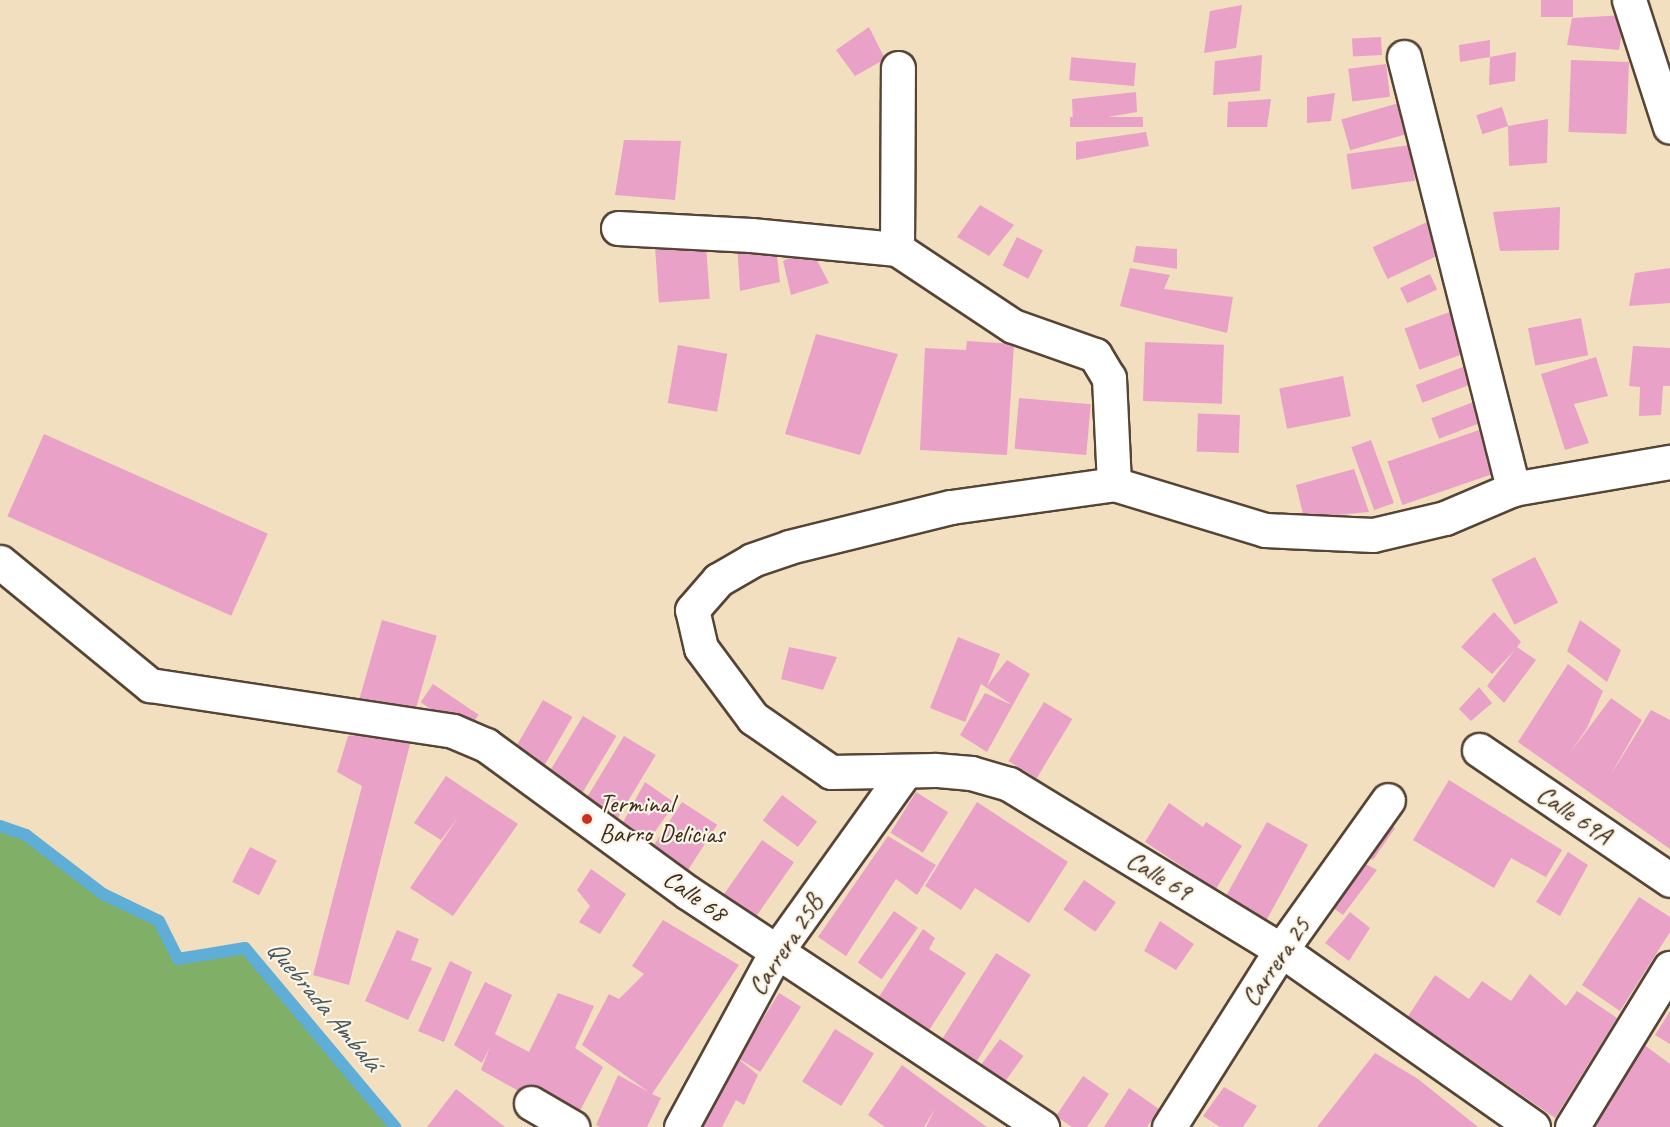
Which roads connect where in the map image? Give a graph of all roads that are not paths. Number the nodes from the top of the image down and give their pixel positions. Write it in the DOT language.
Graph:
graph roads {
  1 [pos="1629,0"];
  2 [pos="1404,57"];
  3 [pos="898,68"];
  4 [pos="1670,127"];
  5 [pos="618,228"];
  6 [pos="897,249"];
  7 [pos="1670,462"];
  8 [pos="1114,484"];
  9 [pos="1513,489"];
  10 [pos="0,562"];
  11 [pos="1479,750"];
  12 [pos="906,772"];
  13 [pos="1388,800"];
  14 [pos="1670,880"];
  15 [pos="1281,950"];
  16 [pos="776,952"];
  17 [pos="1670,968"];
  18 [pos="531,1103"];
  19 [pos="573,1127"];
  20 [pos="681,1127"];
  21 [pos="1042,1127"];
  22 [pos="1170,1127"];
  23 [pos="1533,1127"];
  24 [pos="1572,1127"];
  1 -- 4 [label="street"];
  2 -- 9 [label="street"];
  3 -- 6 [label="street"];
  5 -- 6 [label="street"];
  6 -- 8 [label="street"];
  7 -- 9 [label="street"];
  8 -- 9 [label="street"];
  8 -- 12 [label="street, Calle 69"];
  10 -- 16 [label="street, Calle 68"];
  11 -- 14 [label="street, Calle 69A"];
  12 -- 15 [label="street, Calle 69"];
  12 -- 16 [label="street, Carrera 25B"];
  13 -- 15 [label="street, Carrera 25"];
  15 -- 22 [label="street, Carrera 25"];
  15 -- 23 [label="street, Calle 69"];
  16 -- 20 [label="street, Carrera 25B"];
  16 -- 21 [label="street, Calle 68"];
  17 -- 24 [label="street"];
  18 -- 19 [label="street"];
}
